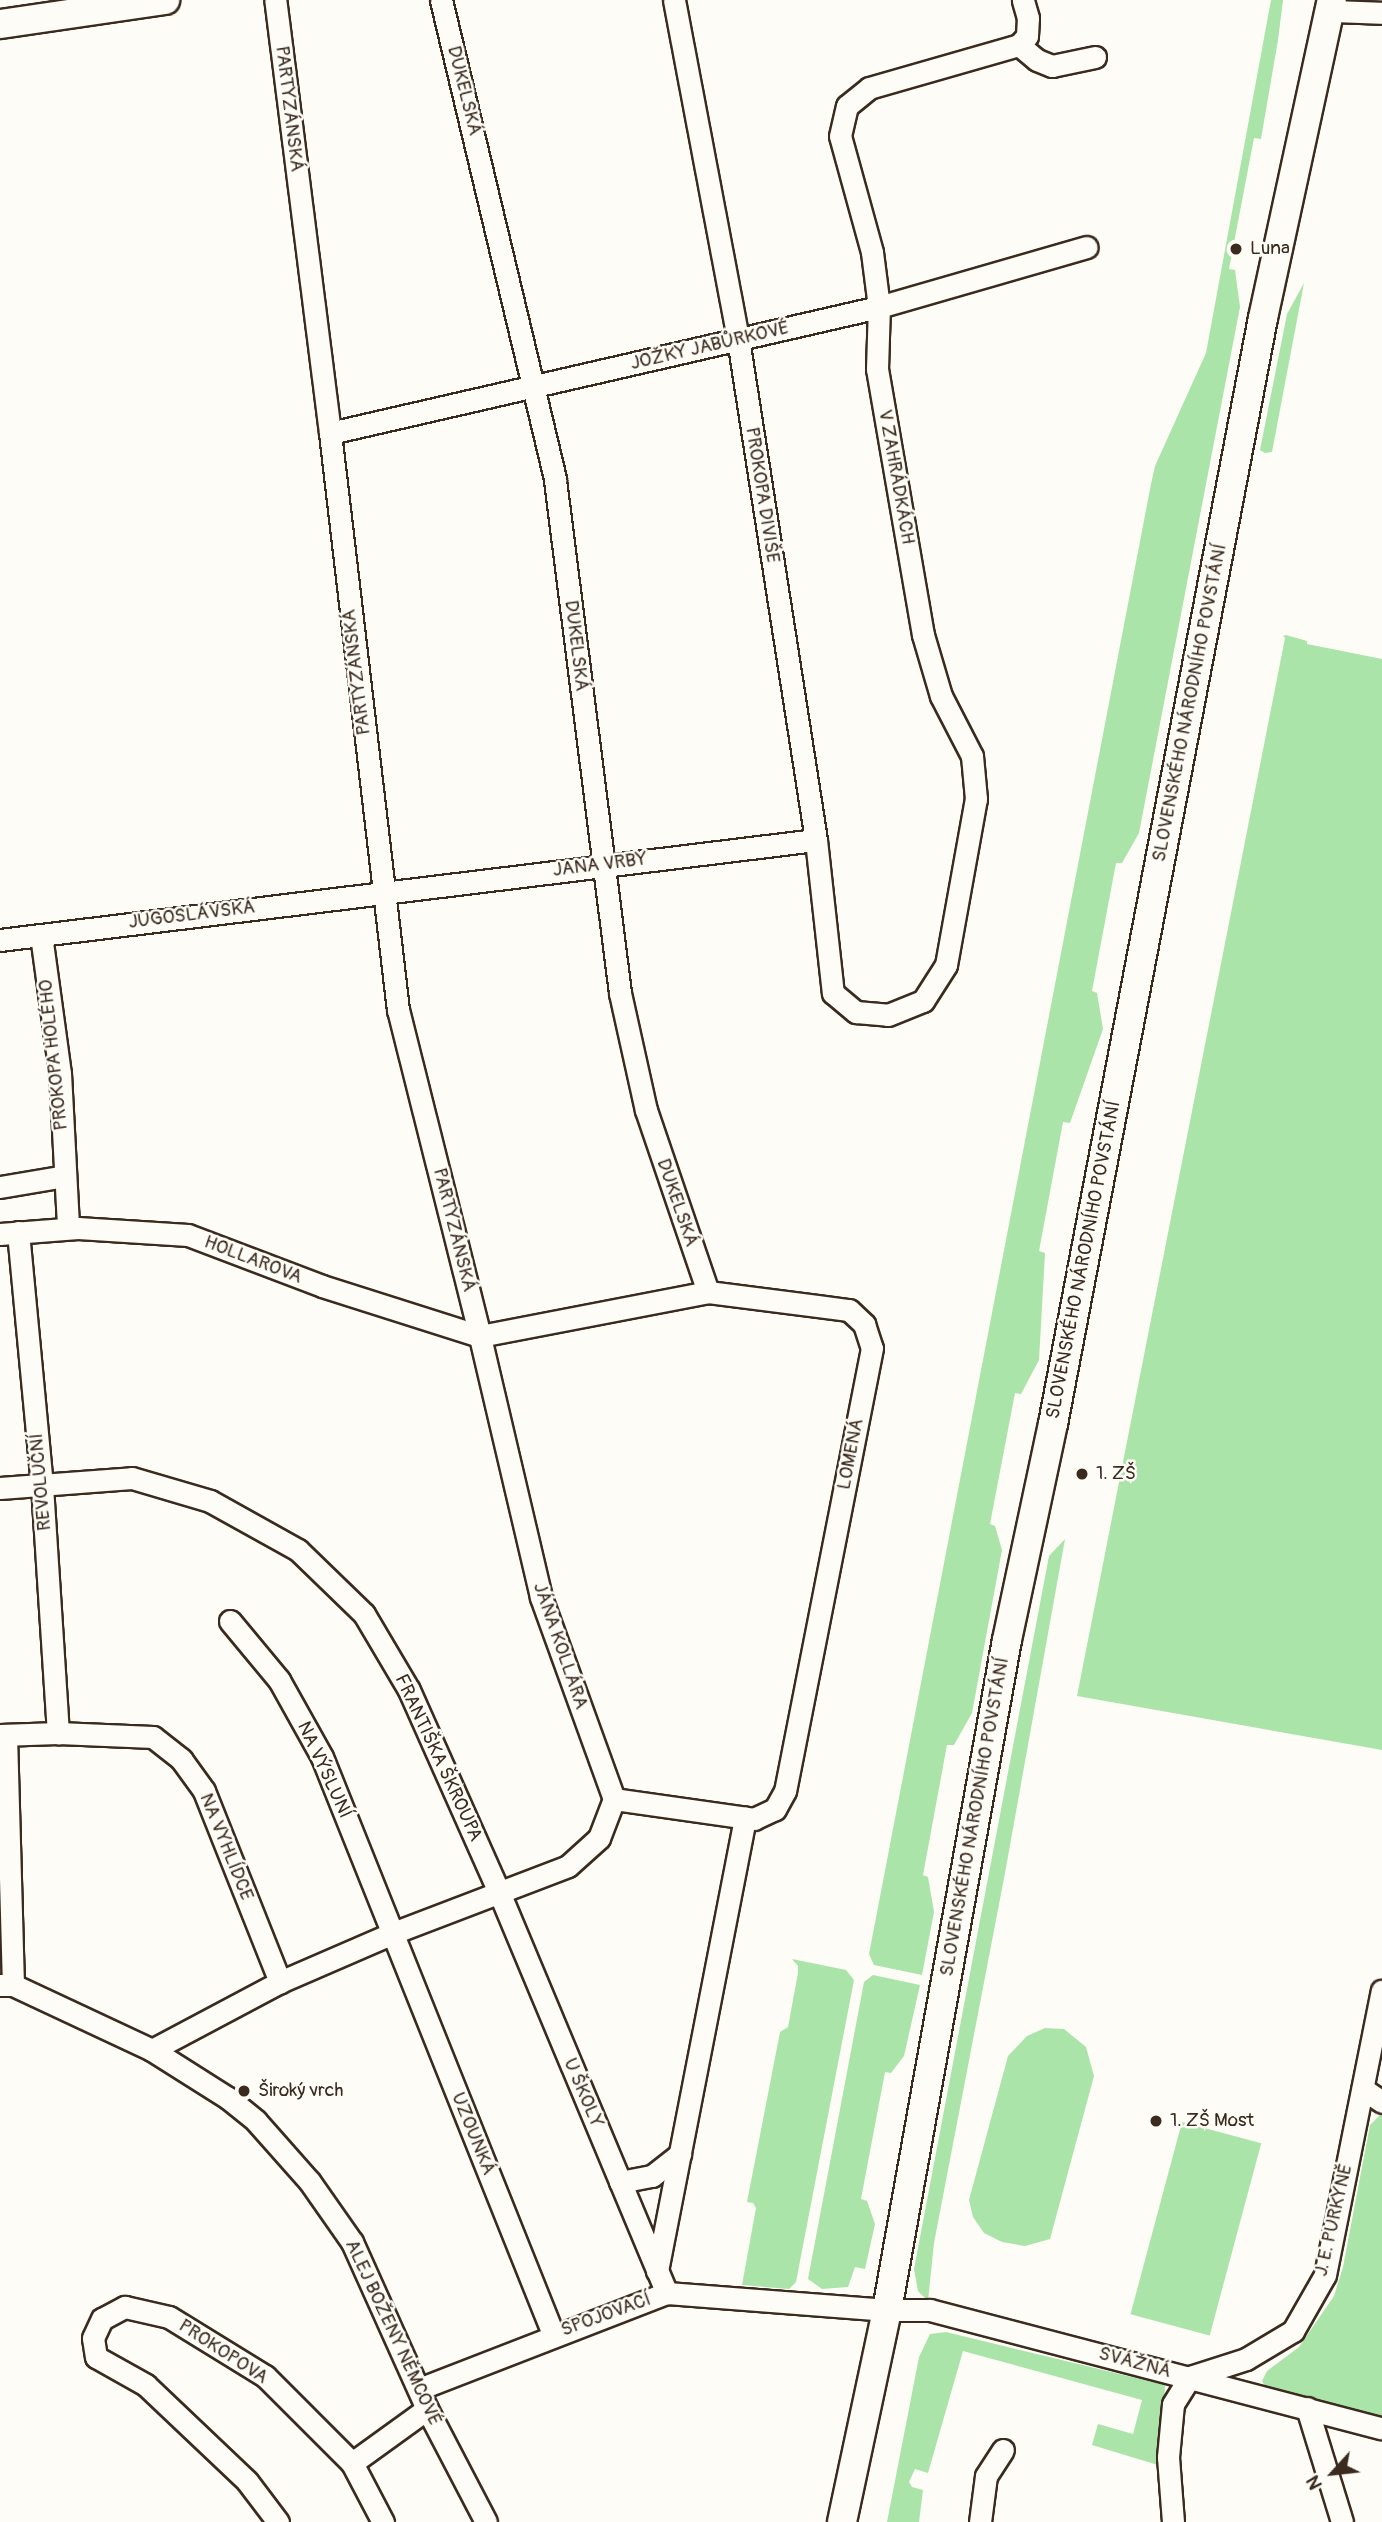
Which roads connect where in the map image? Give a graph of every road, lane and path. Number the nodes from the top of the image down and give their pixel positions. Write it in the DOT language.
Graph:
graph roads {
  1 [pos="165,0"];
  2 [pos="275,0"];
  3 [pos="441,0"];
  4 [pos="674,0"];
  5 [pos="1023,0"];
  6 [pos="1332,6"];
  7 [pos="1382,13"];
  8 [pos="0,24"];
  9 [pos="1019,46"];
  10 [pos="1095,57"];
  11 [pos="1087,247"];
  12 [pos="879,307"];
  13 [pos="738,339"];
  14 [pos="535,387"];
  15 [pos="330,433"];
  16 [pos="816,840"];
  17 [pos="603,864"];
  18 [pos="384,891"];
  19 [pos="41,935"];
  20 [pos="0,940"];
  21 [pos="833,993"];
  22 [pos="65,1176"];
  23 [pos="9,1186"];
  24 [pos="68,1228"];
  25 [pos="9,1233"];
  26 [pos="708,1292"];
  27 [pos="480,1336"];
  28 [pos="42,1486"];
  29 [pos="0,1488"];
  30 [pos="230,1621"];
  31 [pos="58,1733"];
  32 [pos="3,1735"];
  33 [pos="614,1799"];
  34 [pos="745,1817"];
  35 [pos="6,1859"];
  36 [pos="499,1892"];
  37 [pos="393,1933"];
  38 [pos="280,1982"];
  39 [pos="7,1985"];
  40 [pos="1382,1991"];
  41 [pos="152,2050"];
  42 [pos="1363,2089"];
  43 [pos="1382,2102"];
  44 [pos="680,2154"];
  45 [pos="620,2182"];
  46 [pos="657,2271"];
  47 [pos="667,2293"];
  48 [pos="887,2310"];
  49 [pos="553,2334"];
  50 [pos="1190,2377"];
  51 [pos="419,2389"];
  52 [pos="1307,2408"];
  53 [pos="427,2409"];
  54 [pos="1382,2429"];
  55 [pos="1003,2451"];
  56 [pos="352,2463"];
  57 [pos="278,2522"];
  58 [pos="383,2522"];
  59 [pos="486,2522"];
  60 [pos="842,2522"];
  61 [pos="980,2522"];
  62 [pos="1173,2522"];
  63 [pos="1342,2522"];
  1 -- 8 [label="street"];
  2 -- 15 [label="street, PARTYZÁNSKÁ"];
  3 -- 14 [label="street, DUKELSKÁ"];
  4 -- 13 [label="street, PROKOPA DIVIŠE"];
  5 -- 9 [label="street"];
  6 -- 7 [label="street"];
  6 -- 48 [label="street, SLOVENSKÉHO NÁRODNÍHO POVSTÁNÍ"];
  9 -- 10 [label="street"];
  9 -- 12 [label="street, V ZAHRÁDKÁCH"];
  11 -- 12 [label="street, JOŽKY JABŮRKOVÉ"];
  12 -- 13 [label="street, JOŽKY JABŮRKOVÉ"];
  12 -- 21 [label="street, V ZAHRÁDKÁCH"];
  13 -- 14 [label="street, JOŽKY JABŮRKOVÉ"];
  13 -- 16 [label="street, PROKOPA DIVIŠE"];
  14 -- 15 [label="street, JOŽKY JABŮRKOVÉ"];
  14 -- 17 [label="street, DUKELSKÁ"];
  15 -- 18 [label="street, PARTYZÁNSKÁ"];
  16 -- 17 [label="street, JANA VRBY"];
  16 -- 21 [label="street, PROKOPA DIVIŠE"];
  17 -- 18 [label="street, JANA VRBY"];
  17 -- 26 [label="street, DUKELSKÁ"];
  18 -- 19 [label="street, JUGOSLÁVSKÁ"];
  18 -- 27 [label="street, PARTYZÁNSKÁ"];
  19 -- 20 [label="street, JUGOSLÁVSKÁ"];
  19 -- 22 [label="street, PROKOPA HOLÉHO"];
  22 -- 23 [label="street"];
  22 -- 24 [label="street, PROKOPA HOLÉHO"];
  24 -- 25 [label="street, HOLLAROVA"];
  24 -- 27 [label="street, HOLLAROVA"];
  25 -- 28 [label="street, REVOLUČNÍ"];
  26 -- 27 [label="street, LOMENÁ"];
  26 -- 34 [label="street, LOMENÁ"];
  27 -- 33 [label="street, JÁNA KOLLÁRA"];
  28 -- 29 [label="street, FRANTIŠKA ŠKROUPA"];
  28 -- 31 [label="street, REVOLUČNÍ"];
  28 -- 36 [label="street, FRANTIŠKA ŠKROUPA"];
  30 -- 37 [label="street, NA VÝSLUNÍ"];
  31 -- 32 [label="street, NA VYHLÍDCE"];
  31 -- 38 [label="street, NA VYHLÍDCE"];
  32 -- 35 [label="street"];
  33 -- 34 [label="street, LOMENÁ"];
  33 -- 36 [label="street"];
  34 -- 44 [label="street"];
  35 -- 39 [label="street"];
  36 -- 37 [label="street"];
  36 -- 45 [label="street, U ŠKOLY"];
  37 -- 38 [label="street"];
  37 -- 49 [label="street, UZOUNKÁ"];
  38 -- 41 [label="street"];
  39 -- 41 [label="street, ALEJ BOŽENY NĚMCOVÉ"];
  40 -- 42 [label="street, J. E. PURKYNĚ"];
  41 -- 51 [label="street, ALEJ BOŽENY NĚMCOVÉ"];
  42 -- 43 [label="street"];
  42 -- 50 [label="street, J. E. PURKYNĚ"];
  44 -- 45 [label="street"];
  44 -- 46 [label="street"];
  45 -- 46 [label="street, U ŠKOLY"];
  46 -- 47 [label="street, U ŠKOLY"];
  47 -- 48 [label="street, SPOJOVACÍ"];
  47 -- 49 [label="street, SPOJOVACÍ"];
  48 -- 50 [label="street, SVÁŽNÁ"];
  48 -- 60 [label="street, SLOVENSKÉHO NÁRODNÍHO POVSTÁNÍ"];
  49 -- 51 [label="street, SPOJOVACÍ"];
  50 -- 52 [label="street, SVÁŽNÁ"];
  50 -- 62 [label="street"];
  51 -- 53 [label="street, ALEJ BOŽENY NĚMCOVÉ"];
  52 -- 54 [label="street, SVÁŽNÁ"];
  52 -- 63 [label="street"];
  53 -- 56 [label="street"];
  53 -- 59 [label="street, ALEJ BOŽENY NĚMCOVÉ"];
  55 -- 61 [label="street"];
  56 -- 57 [label="street, PROKOPOVA"];
  56 -- 58 [label="street, PROKOPOVA"];
}
